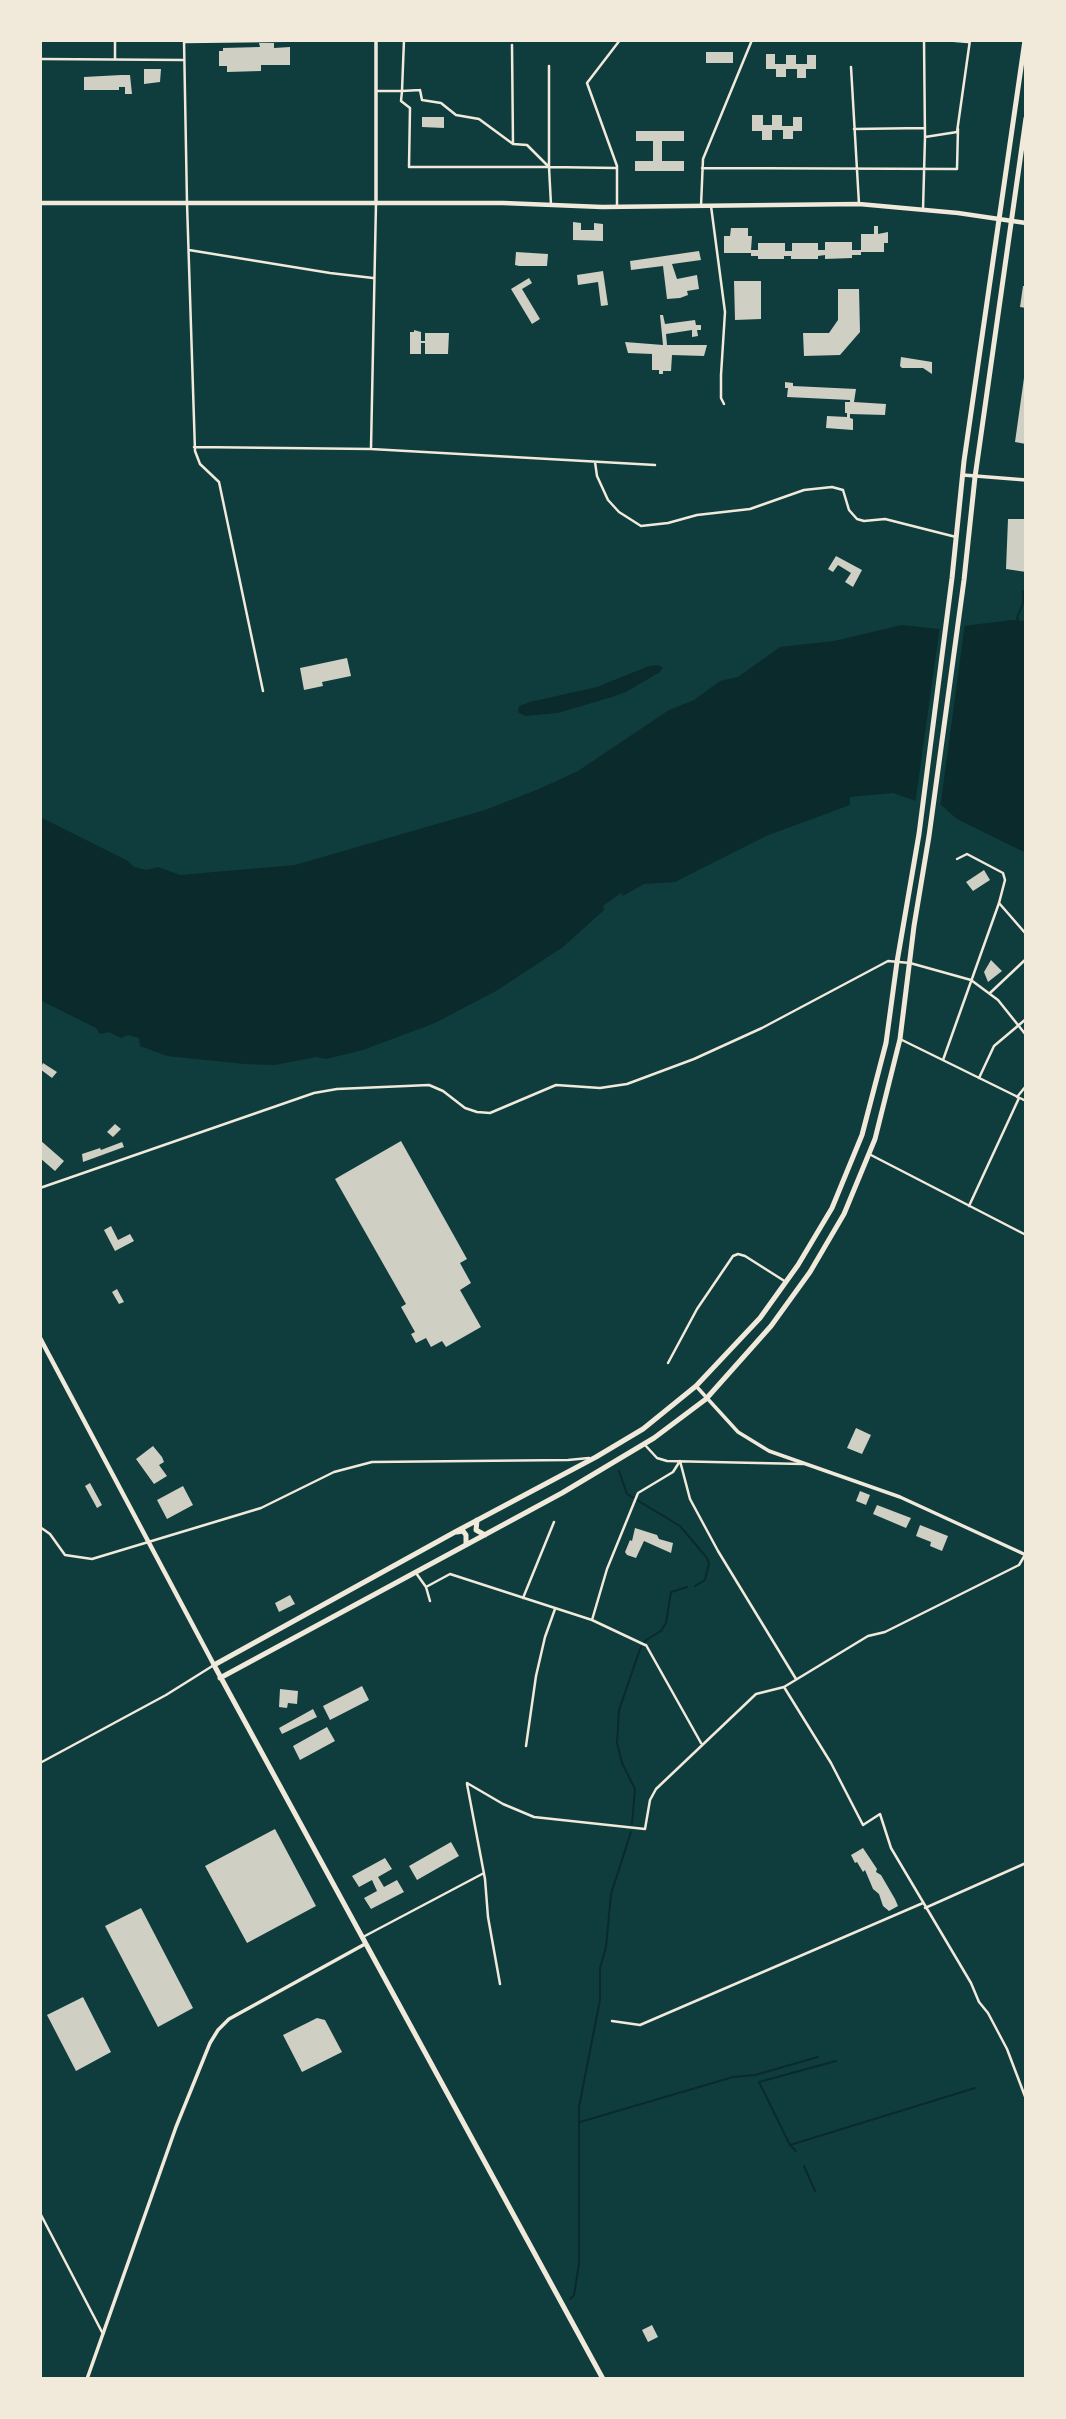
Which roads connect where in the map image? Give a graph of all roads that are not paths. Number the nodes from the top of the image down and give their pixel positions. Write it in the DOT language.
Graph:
graph roads {
  1 [pos="115,40"];
  2 [pos="342,40"];
  3 [pos="376,40"];
  4 [pos="404,40"];
  5 [pos="620,40"];
  6 [pos="752,40"];
  7 [pos="924,40"];
  8 [pos="944,40"];
  9 [pos="1025,40"];
  10 [pos="184,41"];
  11 [pos="970,41"];
  12 [pos="512,45"];
  13 [pos="40,59"];
  14 [pos="116,59"];
  15 [pos="184,60"];
  16 [pos="549,66"];
  17 [pos="851,67"];
  18 [pos="376,91"];
  19 [pos="402,91"];
  20 [pos="1026,118"];
  21 [pos="925,128"];
  22 [pos="854,129"];
  23 [pos="958,129"];
  24 [pos="925,137"];
  25 [pos="513,144"];
  26 [pos="549,167"];
  27 [pos="618,168"];
  28 [pos="702,168"];
  29 [pos="856,170"];
  30 [pos="925,170"];
  31 [pos="40,202"];
  32 [pos="376,203"];
  33 [pos="187,204"];
  34 [pos="859,204"];
  35 [pos="551,205"];
  36 [pos="617,206"];
  37 [pos="701,206"];
  38 [pos="710,206"];
  39 [pos="923,209"];
  40 [pos="999,218"];
  41 [pos="1012,220"];
  42 [pos="1026,223"];
  43 [pos="189,250"];
  44 [pos="373,278"];
  45 [pos="724,404"];
  46 [pos="194,447"];
  47 [pos="371,449"];
  48 [pos="595,462"];
  49 [pos="655,465"];
  50 [pos="963,475"];
  51 [pos="975,477"];
  52 [pos="1026,480"];
  53 [pos="956,537"];
  54 [pos="263,691"];
  55 [pos="957,859"];
  56 [pos="999,903"];
  57 [pos="1026,934"];
  58 [pos="1026,959"];
  59 [pos="897,961"];
  60 [pos="909,963"];
  61 [pos="971,980"];
  62 [pos="990,993"];
  63 [pos="1026,1019"];
  64 [pos="1019,1024"];
  65 [pos="1026,1035"];
  66 [pos="900,1039"];
  67 [pos="943,1060"];
  68 [pos="979,1078"];
  69 [pos="876,1083"];
  70 [pos="1026,1086"];
  71 [pos="889,1087"];
  72 [pos="1018,1097"];
  73 [pos="1026,1101"];
  74 [pos="867,1115"];
  75 [pos="881,1119"];
  76 [pos="869,1154"];
  77 [pos="40,1188"];
  78 [pos="969,1206"];
  79 [pos="1026,1236"];
  80 [pos="786,1282"];
  81 [pos="40,1338"];
  82 [pos="668,1363"];
  83 [pos="696,1386"];
  84 [pos="706,1399"];
  85 [pos="645,1445"];
  86 [pos="596,1457"];
  87 [pos="680,1461"];
  88 [pos="803,1464"];
  89 [pos="477,1520"];
  90 [pos="554,1522"];
  91 [pos="40,1527"];
  92 [pos="455,1532"];
  93 [pos="485,1535"];
  94 [pos="149,1540"];
  95 [pos="467,1545"];
  96 [pos="1026,1555"];
  97 [pos="416,1572"];
  98 [pos="426,1587"];
  99 [pos="523,1598"];
  100 [pos="430,1601"];
  101 [pos="555,1609"];
  102 [pos="592,1620"];
  103 [pos="214,1665"];
  104 [pos="220,1678"];
  105 [pos="797,1680"];
  106 [pos="784,1687"];
  107 [pos="702,1744"];
  108 [pos="526,1746"];
  109 [pos="40,1763"];
  110 [pos="1026,1863"];
  111 [pos="484,1873"];
  112 [pos="923,1903"];
  113 [pos="925,1908"];
  114 [pos="363,1941"];
  115 [pos="500,1984"];
  116 [pos="612,2021"];
  117 [pos="1026,2099"];
  118 [pos="40,2213"];
  119 [pos="104,2335"];
  120 [pos="87,2379"];
  121 [pos="603,2379"];
  1 -- 14 [label="street"];
  2 -- 10 [label="street"];
  3 -- 18 [label="street"];
  4 -- 19 [label="street"];
  5 -- 27 [label="street"];
  6 -- 28 [label="street"];
  7 -- 21 [label="street"];
  8 -- 11 [label="street"];
  9 -- 40 [label="highway"];
  10 -- 15 [label="street"];
  11 -- 23 [label="street"];
  12 -- 25 [label="street"];
  13 -- 14 [label="street"];
  14 -- 15 [label="street"];
  15 -- 33 [label="street"];
  16 -- 26 [label="street"];
  17 -- 22 [label="street"];
  18 -- 19 [label="street"];
  18 -- 32 [label="street"];
  19 -- 25 [label="street"];
  19 -- 26 [label="street"];
  20 -- 41 [label="highway"];
  21 -- 22 [label="street"];
  21 -- 24 [label="street"];
  22 -- 29 [label="street"];
  23 -- 24 [label="street"];
  23 -- 30 [label="street"];
  24 -- 30 [label="street"];
  25 -- 26 [label="street"];
  26 -- 27 [label="street"];
  26 -- 35 [label="street"];
  27 -- 36 [label="street"];
  28 -- 29 [label="street"];
  28 -- 37 [label="street"];
  29 -- 30 [label="street"];
  29 -- 34 [label="street"];
  30 -- 39 [label="street"];
  31 -- 33 [label="main road"];
  32 -- 33 [label="main road"];
  32 -- 35 [label="main road"];
  32 -- 44 [label="street"];
  33 -- 43 [label="street"];
  34 -- 38 [label="main road"];
  34 -- 39 [label="main road"];
  35 -- 36 [label="main road"];
  36 -- 37 [label="main road"];
  37 -- 38 [label="main road"];
  38 -- 45 [label="street"];
  39 -- 40 [label="main road"];
  40 -- 41 [label="main road"];
  40 -- 50 [label="highway"];
  41 -- 42 [label="main road"];
  41 -- 51 [label="highway"];
  43 -- 44 [label="street"];
  43 -- 46 [label="street"];
  44 -- 47 [label="street"];
  46 -- 47 [label="street"];
  46 -- 54 [label="street"];
  47 -- 48 [label="street"];
  48 -- 49 [label="street"];
  48 -- 53 [label="street"];
  50 -- 51 [label="street"];
  50 -- 53 [label="highway"];
  51 -- 52 [label="street"];
  51 -- 60 [label="highway"];
  53 -- 59 [label="highway"];
  55 -- 56 [label="street"];
  56 -- 57 [label="street"];
  56 -- 61 [label="street"];
  58 -- 62 [label="street"];
  59 -- 60 [label="street"];
  59 -- 69 [label="highway"];
  59 -- 77 [label="street"];
  60 -- 61 [label="street"];
  60 -- 66 [label="highway"];
  61 -- 62 [label="street"];
  61 -- 67 [label="street"];
  62 -- 64 [label="street"];
  63 -- 64 [label="street"];
  64 -- 65 [label="street"];
  64 -- 68 [label="street"];
  66 -- 67 [label="street"];
  66 -- 71 [label="highway"];
  67 -- 68 [label="street"];
  68 -- 72 [label="street"];
  69 -- 71 [label="highway"];
  69 -- 74 [label="highway"];
  70 -- 72 [label="street"];
  71 -- 75 [label="highway"];
  72 -- 73 [label="street"];
  72 -- 78 [label="street"];
  74 -- 75 [label="highway"];
  74 -- 80 [label="highway"];
  75 -- 76 [label="highway"];
  76 -- 78 [label="street"];
  76 -- 84 [label="highway"];
  78 -- 79 [label="street"];
  80 -- 82 [label="street"];
  80 -- 83 [label="highway"];
  81 -- 94 [label="main road"];
  83 -- 84 [label="street"];
  83 -- 86 [label="highway"];
  84 -- 85 [label="highway"];
  84 -- 88 [label="street"];
  85 -- 87 [label="street"];
  85 -- 93 [label="highway"];
  86 -- 89 [label="highway"];
  86 -- 94 [label="street"];
  87 -- 88 [label="street"];
  87 -- 102 [label="street"];
  87 -- 105 [label="street"];
  88 -- 96 [label="street"];
  89 -- 92 [label="highway"];
  89 -- 93 [label="highway"];
  90 -- 99 [label="street"];
  91 -- 94 [label="street"];
  92 -- 95 [label="highway"];
  92 -- 103 [label="highway"];
  93 -- 95 [label="highway"];
  94 -- 103 [label="main road"];
  95 -- 97 [label="highway"];
  96 -- 105 [label="street"];
  97 -- 98 [label="street"];
  97 -- 104 [label="highway"];
  98 -- 99 [label="street"];
  98 -- 100 [label="street"];
  99 -- 101 [label="street"];
  101 -- 102 [label="street"];
  101 -- 108 [label="street"];
  102 -- 107 [label="street"];
  103 -- 104 [label="highway"];
  103 -- 109 [label="street"];
  104 -- 114 [label="highway"];
  105 -- 106 [label="street"];
  106 -- 107 [label="street"];
  106 -- 112 [label="street"];
  107 -- 111 [label="street"];
  110 -- 113 [label="street"];
  111 -- 114 [label="street"];
  111 -- 115 [label="street"];
  112 -- 113 [label="street"];
  112 -- 116 [label="street"];
  113 -- 117 [label="street"];
  114 -- 119 [label="street"];
  114 -- 121 [label="highway"];
  118 -- 119 [label="street"];
  119 -- 120 [label="street"];
}
